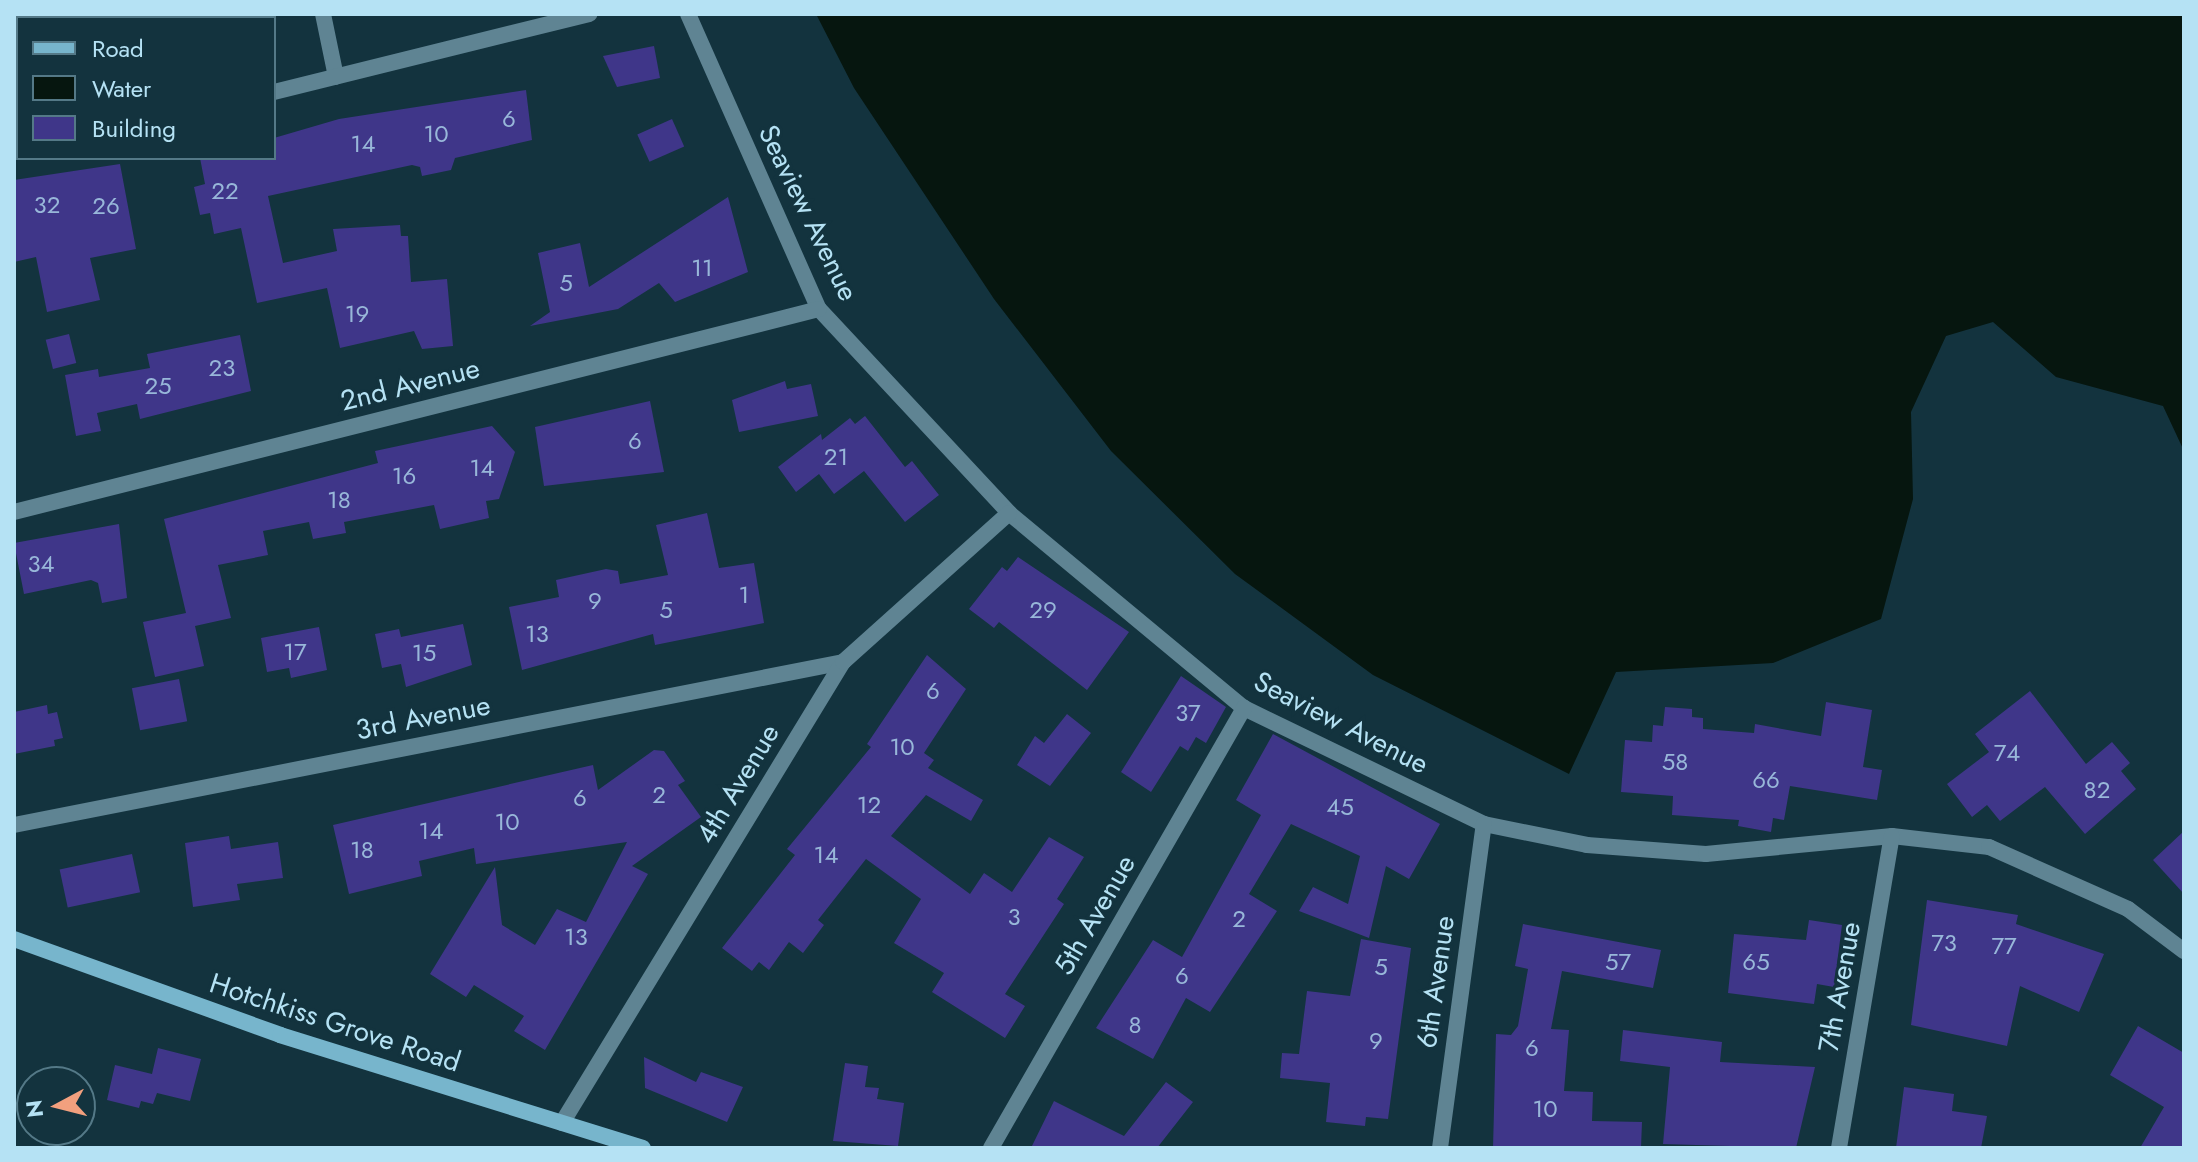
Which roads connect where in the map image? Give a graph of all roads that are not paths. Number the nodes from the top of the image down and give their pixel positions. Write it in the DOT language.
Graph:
graph roads {
  1 [pos="323,14"];
  2 [pos="590,14"];
  3 [pos="688,14"];
  4 [pos="336,77"];
  5 [pos="276,92"];
  6 [pos="819,309"];
  7 [pos="14,512"];
  8 [pos="1009,513"];
  9 [pos="843,662"];
  10 [pos="1244,708"];
  11 [pos="1484,824"];
  12 [pos="14,825"];
  13 [pos="1892,836"];
  14 [pos="16,945"];
  15 [pos="2184,951"];
  16 [pos="562,1123"];
  17 [pos="643,1148"];
  18 [pos="991,1148"];
  19 [pos="1440,1148"];
  20 [pos="1839,1148"];
  1 -- 4 [label="street"];
  2 -- 4 [label="street"];
  3 -- 6 [label="street, Seaview Avenue"];
  4 -- 5 [label="street"];
  6 -- 7 [label="street, 2nd Avenue"];
  6 -- 8 [label="street, Seaview Avenue"];
  8 -- 9 [label="street, 4th Avenue"];
  8 -- 10 [label="street, Seaview Avenue"];
  9 -- 12 [label="street, 3rd Avenue"];
  9 -- 16 [label="street, 4th Avenue"];
  10 -- 11 [label="street, Seaview Avenue"];
  10 -- 18 [label="street, 5th Avenue"];
  11 -- 13 [label="street, Seaview Avenue"];
  11 -- 19 [label="street, 6th Avenue"];
  13 -- 15 [label="street, Seaview Avenue"];
  13 -- 20 [label="street, 7th Avenue"];
  14 -- 16 [label="main road, Hotchkiss Grove Road"];
  16 -- 17 [label="main road, Hotchkiss Grove Road"];
}
